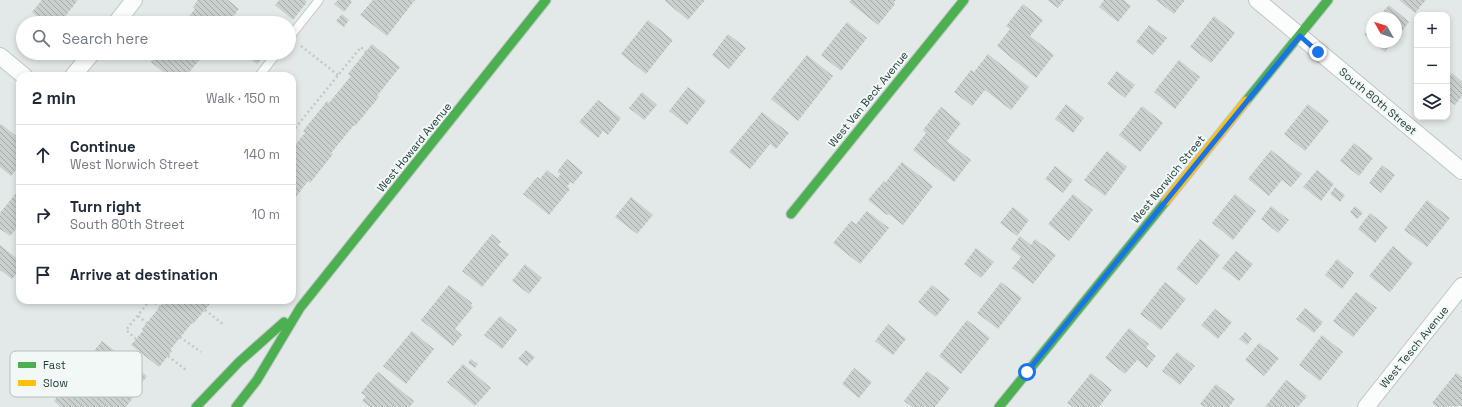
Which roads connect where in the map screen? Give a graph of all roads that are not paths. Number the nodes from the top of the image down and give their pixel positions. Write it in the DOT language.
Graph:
graph roads {
  1 [pos="134,0"];
  2 [pos="319,0"];
  3 [pos="546,0"];
  4 [pos="964,0"];
  5 [pos="1257,0"];
  6 [pos="1328,0"];
  7 [pos="121,16"];
  8 [pos="296,29"];
  9 [pos="1300,36"];
  10 [pos="0,56"];
  11 [pos="86,60"];
  12 [pos="272,60"];
  13 [pos="19,72"];
  14 [pos="76,72"];
  15 [pos="262,72"];
  16 [pos="1462,171"];
  17 [pos="791,214"];
  18 [pos="1462,286"];
  19 [pos="296,303"];
  20 [pos="295,304"];
  21 [pos="196,407"];
  22 [pos="236,407"];
  23 [pos="999,407"];
  24 [pos="1366,407"];
  1 -- 7 [label="street"];
  2 -- 8 [label="lane"];
  3 -- 19 [label="street, West Howard Avenue"];
  4 -- 17 [label="street, West Van Beck Avenue"];
  5 -- 9 [label="street, South 80th Street"];
  6 -- 9 [label="street, West Norwich Street"];
  9 -- 16 [label="street, South 80th Street"];
  9 -- 23 [label="street, West Norwich Street"];
  10 -- 13 [label="street"];
  11 -- 14 [label="street"];
  12 -- 15 [label="lane"];
  18 -- 24 [label="street, West Tesch Avenue"];
  20 -- 21 [label="street, West Howard Avenue"];
  20 -- 22 [label="street, West Howard Avenue"];
}
